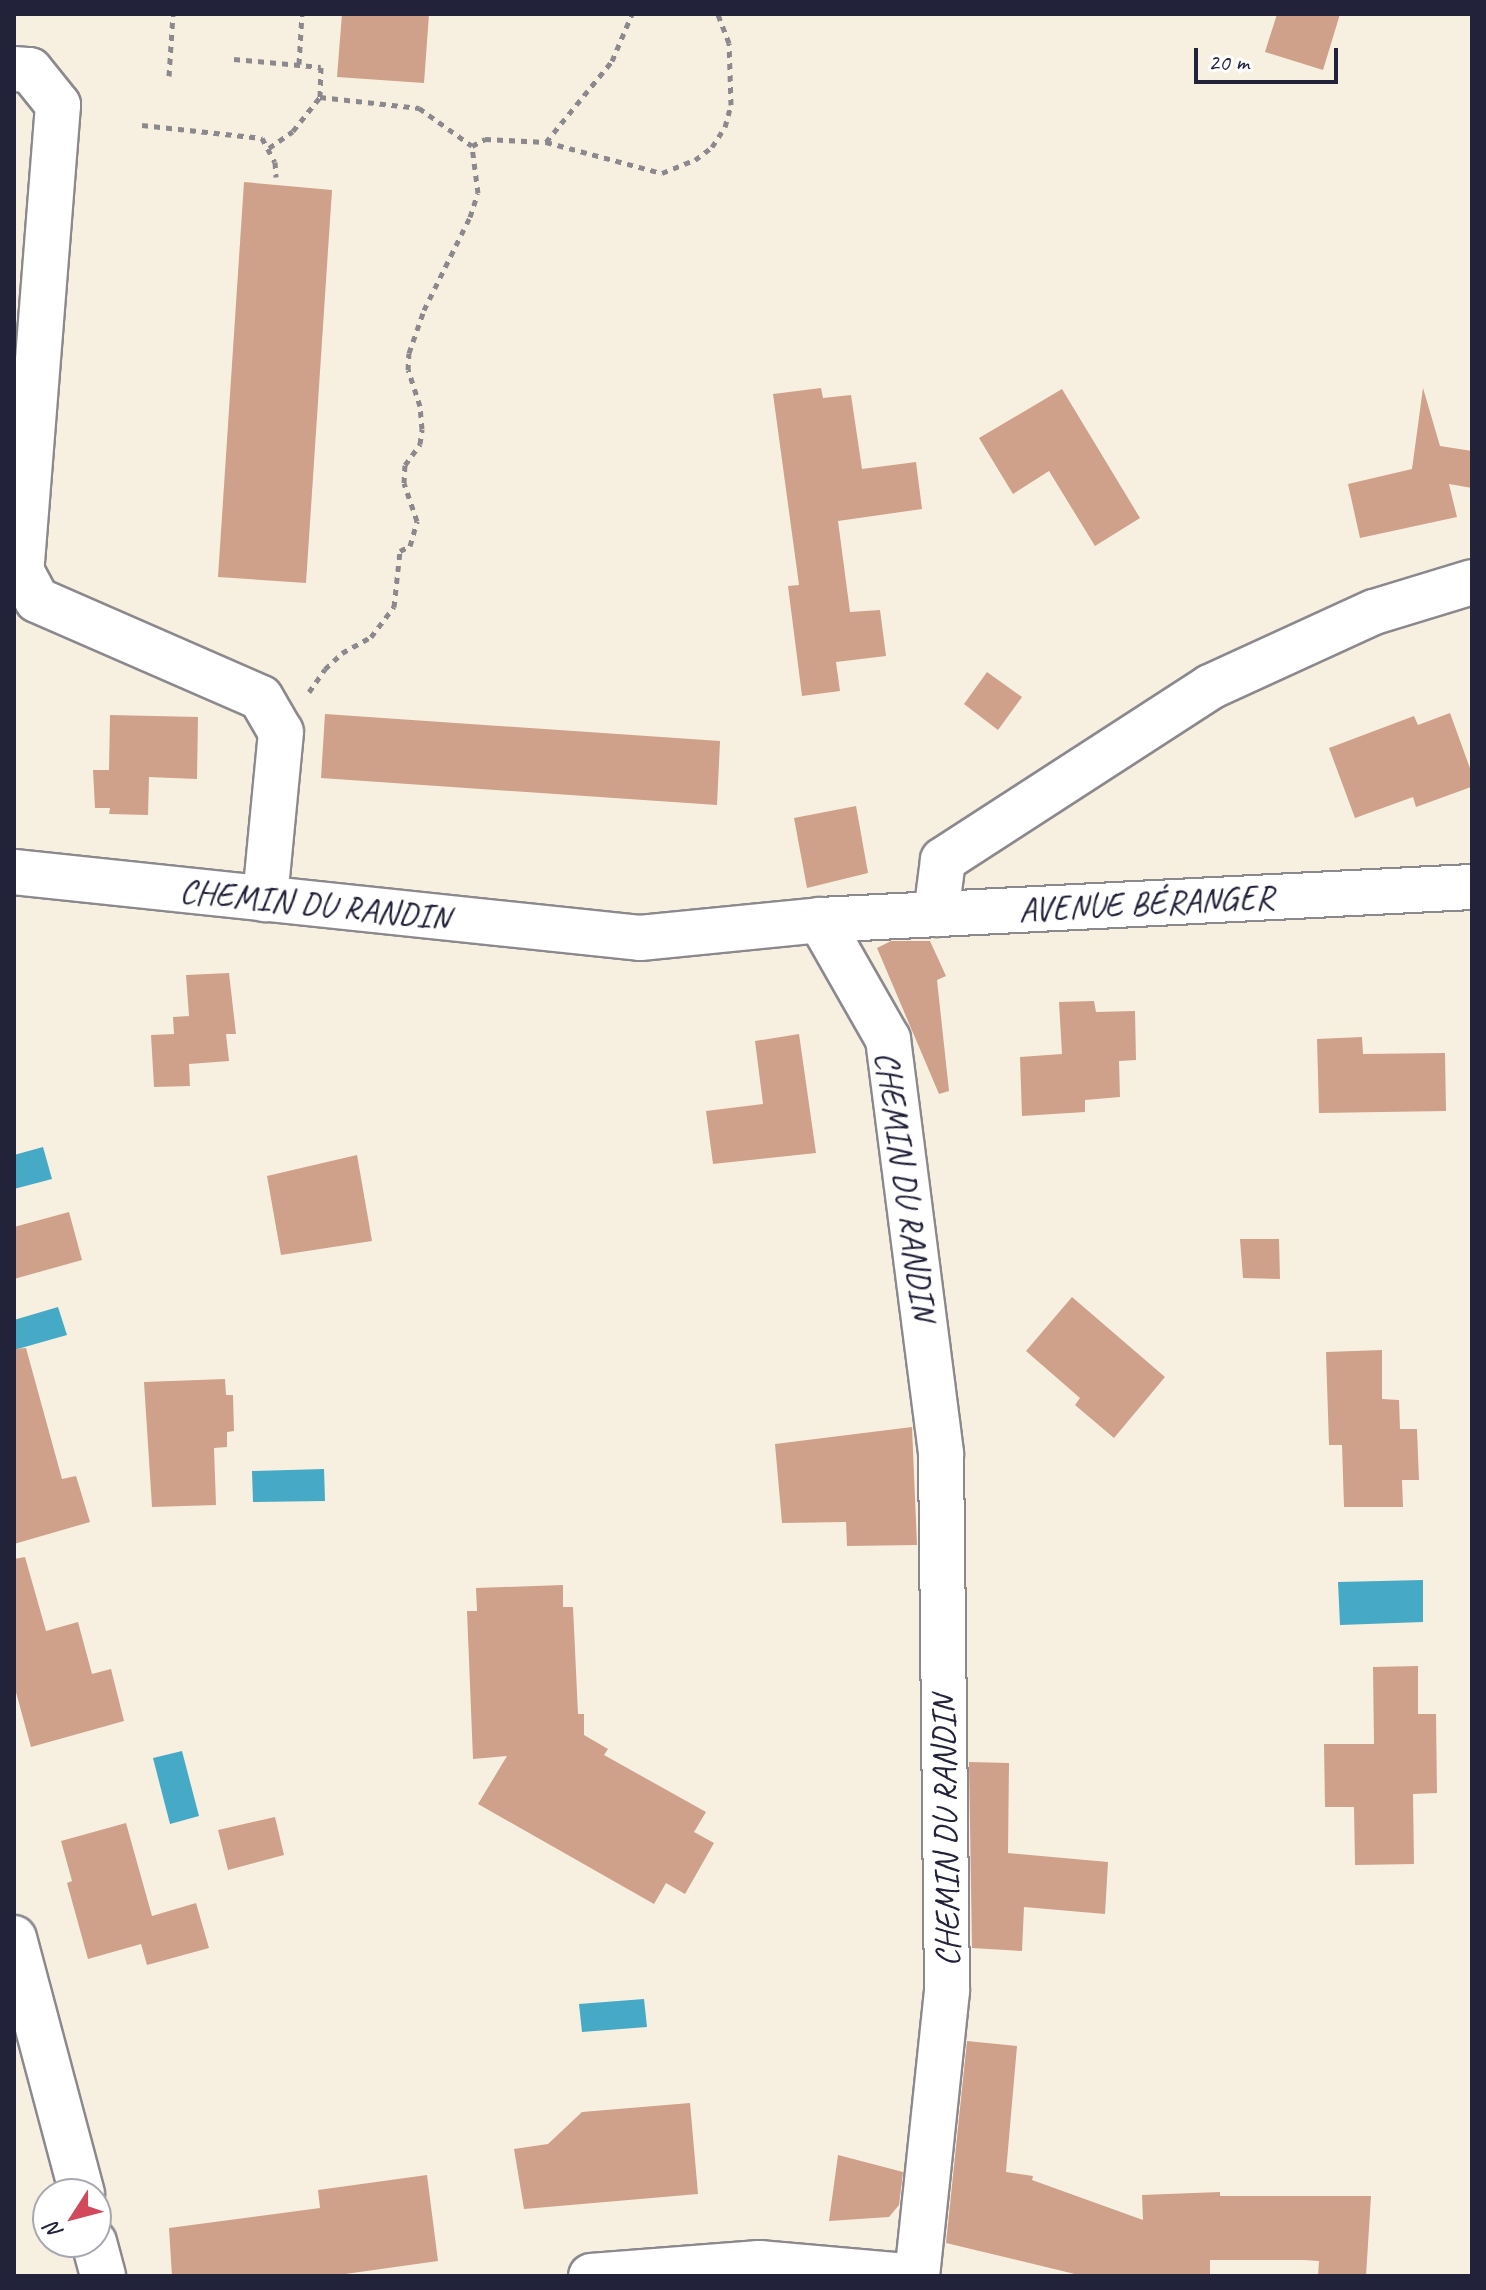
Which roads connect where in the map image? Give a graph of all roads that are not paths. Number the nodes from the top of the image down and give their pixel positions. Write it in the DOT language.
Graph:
graph roads {
  1 [pos="14,69"];
  2 [pos="1472,582"];
  3 [pos="14,872"];
  4 [pos="1472,887"];
  5 [pos="265,899"];
  6 [pos="936,914"];
  7 [pos="820,920"];
  8 [pos="14,1938"];
  9 [pos="78,2178"];
  10 [pos="591,2276"];
  11 [pos="908,2276"];
  12 [pos="917,2276"];
  1 -- 5 [label="street"];
  2 -- 6 [label="street"];
  3 -- 5 [label="street, CHEMIN DU RANDIN"];
  4 -- 6 [label="street, AVENUE BÉRANGER"];
  5 -- 7 [label="street, CHEMIN DU RANDIN"];
  6 -- 7 [label="street, AVENUE BÉRANGER"];
  7 -- 12 [label="street, CHEMIN DU RANDIN"];
  8 -- 9 [label="street"];
  10 -- 11 [label="street"];
}
